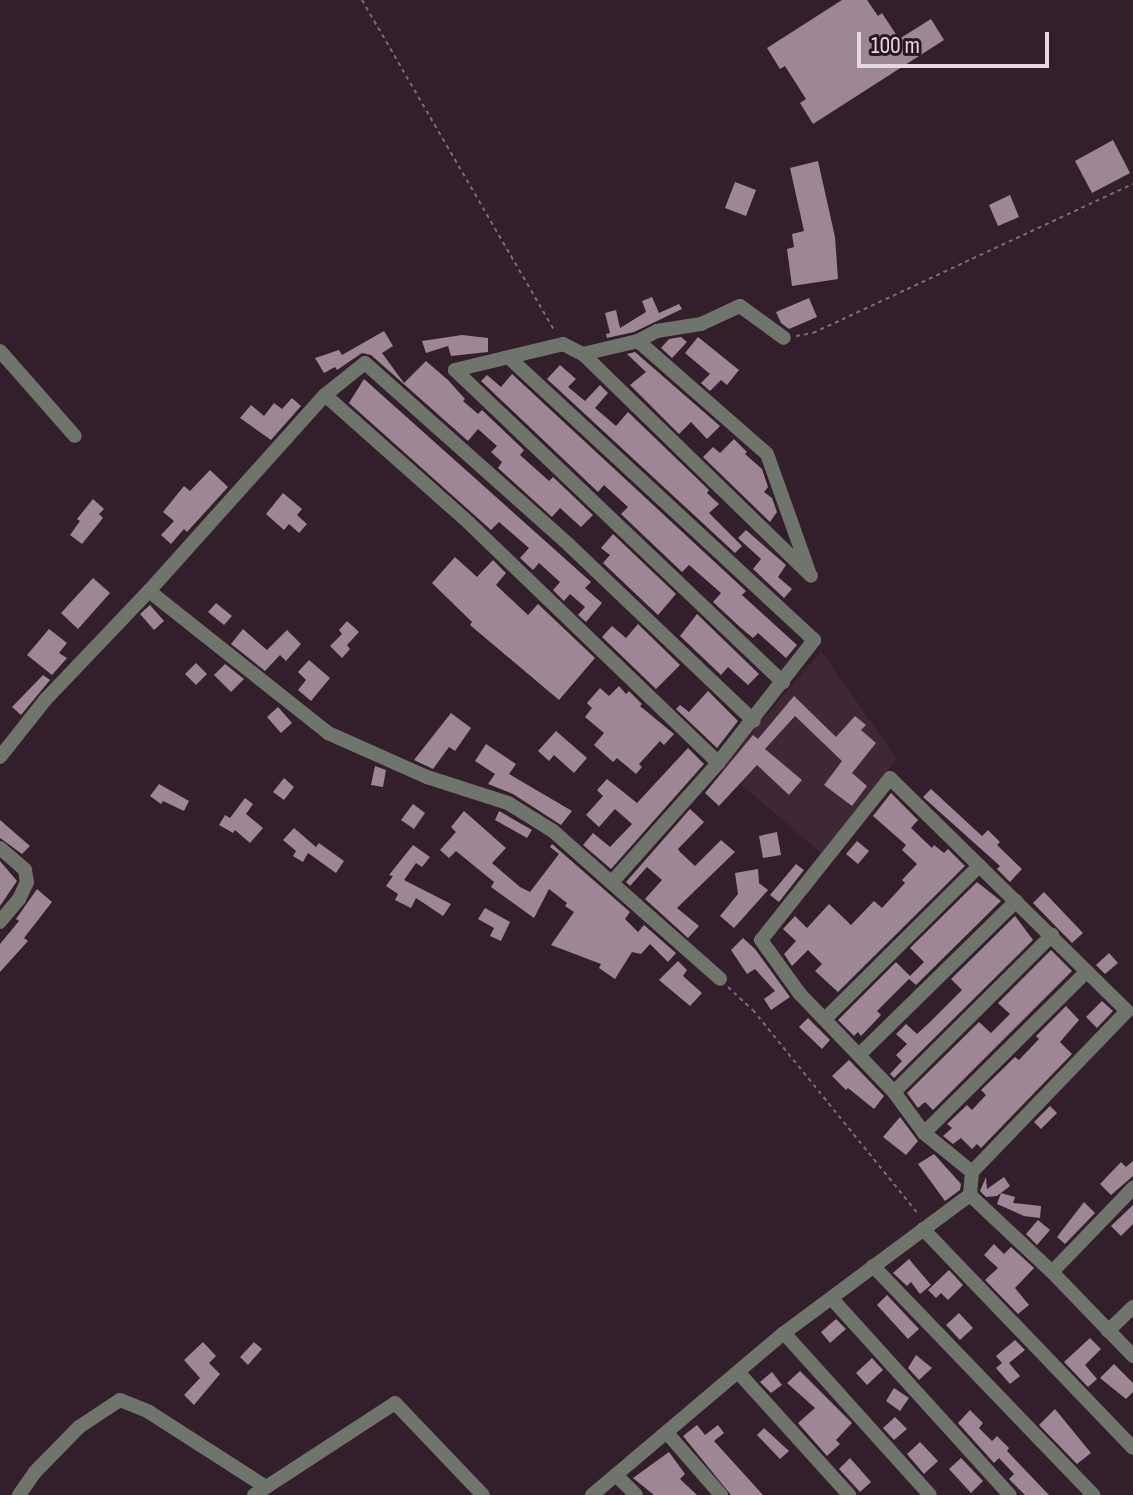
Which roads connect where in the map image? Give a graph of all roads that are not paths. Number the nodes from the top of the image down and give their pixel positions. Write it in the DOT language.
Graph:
graph roads {
  1 [pos="784,338"];
  2 [pos="638,341"];
  3 [pos="0,351"];
  4 [pos="583,354"];
  5 [pos="511,359"];
  6 [pos="325,395"];
  7 [pos="75,436"];
  8 [pos="149,591"];
  9 [pos="783,682"];
  10 [pos="754,721"];
  11 [pos="0,757"];
  12 [pos="718,763"];
  13 [pos="0,848"];
  14 [pos="979,866"];
  15 [pos="613,881"];
  16 [pos="1016,901"];
  17 [pos="0,922"];
  18 [pos="1052,935"];
  19 [pos="1086,972"];
  20 [pos="720,979"];
  21 [pos="826,1018"];
  22 [pos="859,1055"];
  23 [pos="894,1092"];
  24 [pos="924,1133"];
  25 [pos="972,1172"];
  26 [pos="1133,1188"];
  27 [pos="970,1195"];
  28 [pos="925,1227"];
  29 [pos="873,1266"];
  30 [pos="1052,1272"];
  31 [pos="833,1300"];
  32 [pos="1133,1307"];
  33 [pos="1108,1331"];
  34 [pos="784,1333"];
  35 [pos="1133,1356"];
  36 [pos="738,1372"];
  37 [pos="668,1434"];
  38 [pos="1133,1448"];
  39 [pos="616,1475"];
  40 [pos="260,1491"];
  41 [pos="19,1495"];
  42 [pos="483,1495"];
  43 [pos="592,1495"];
  44 [pos="636,1495"];
  45 [pos="721,1495"];
  46 [pos="849,1495"];
  47 [pos="930,1495"];
  48 [pos="1010,1495"];
  49 [pos="1093,1495"];
  1 -- 2 [label="street"];
  2 -- 4 [label="street"];
  2 -- 4 [label="street"];
  3 -- 7 [label="street"];
  4 -- 5 [label="street"];
  5 -- 9 [label="street"];
  5 -- 9 [label="street"];
  6 -- 8 [label="street"];
  6 -- 10 [label="street"];
  6 -- 12 [label="street"];
  8 -- 11 [label="street"];
  8 -- 15 [label="street"];
  9 -- 10 [label="street"];
  10 -- 12 [label="street"];
  12 -- 15 [label="street"];
  13 -- 17 [label="street"];
  14 -- 16 [label="street"];
  14 -- 21 [label="street"];
  14 -- 21 [label="street"];
  15 -- 20 [label="street"];
  16 -- 18 [label="street"];
  16 -- 22 [label="street"];
  18 -- 19 [label="street"];
  18 -- 23 [label="street"];
  19 -- 24 [label="street"];
  19 -- 25 [label="street"];
  21 -- 22 [label="street"];
  22 -- 23 [label="street"];
  23 -- 24 [label="street"];
  24 -- 25 [label="street"];
  25 -- 27 [label="street"];
  26 -- 30 [label="street"];
  27 -- 28 [label="street"];
  27 -- 30 [label="street"];
  28 -- 29 [label="street"];
  28 -- 38 [label="street"];
  29 -- 31 [label="street"];
  29 -- 49 [label="street"];
  30 -- 33 [label="street"];
  31 -- 34 [label="street"];
  31 -- 48 [label="street"];
  32 -- 33 [label="street"];
  33 -- 35 [label="street"];
  34 -- 36 [label="street"];
  34 -- 47 [label="street"];
  36 -- 37 [label="street"];
  36 -- 46 [label="street"];
  37 -- 39 [label="street"];
  37 -- 45 [label="street"];
  39 -- 43 [label="street"];
  39 -- 44 [label="street"];
  40 -- 41 [label="street"];
  40 -- 42 [label="street"];
}
